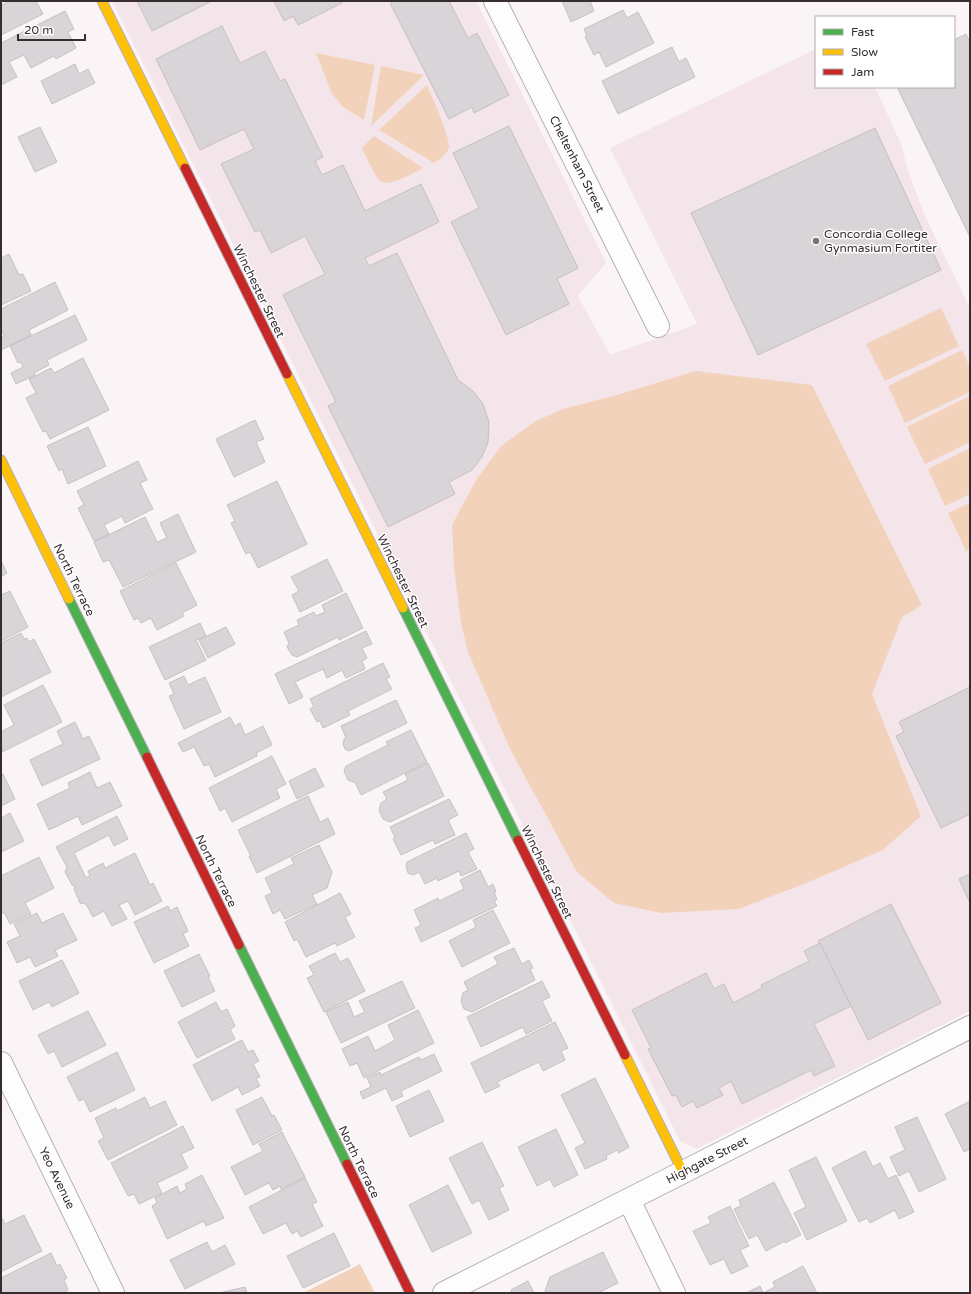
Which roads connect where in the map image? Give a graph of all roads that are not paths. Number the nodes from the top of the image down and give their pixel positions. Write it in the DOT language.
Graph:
graph roads {
  1 [pos="102,1"];
  2 [pos="495,1"];
  3 [pos="658,326"];
  4 [pos="1,460"];
  5 [pos="970,1027"];
  6 [pos="1,1063"];
  7 [pos="683,1172"];
  8 [pos="628,1200"];
  9 [pos="113,1293"];
  10 [pos="410,1293"];
  11 [pos="444,1293"];
  12 [pos="674,1293"];
  1 -- 7 [label="street, Winchester Street"];
  2 -- 3 [label="street, Cheltenham Street"];
  4 -- 10 [label="street, North Terrace"];
  5 -- 7 [label="street, Highgate Street"];
  6 -- 9 [label="street, Yeo Avenue"];
  7 -- 8 [label="street, Highgate Street"];
  8 -- 11 [label="street, Highgate Street"];
  8 -- 12 [label="street"];
}
